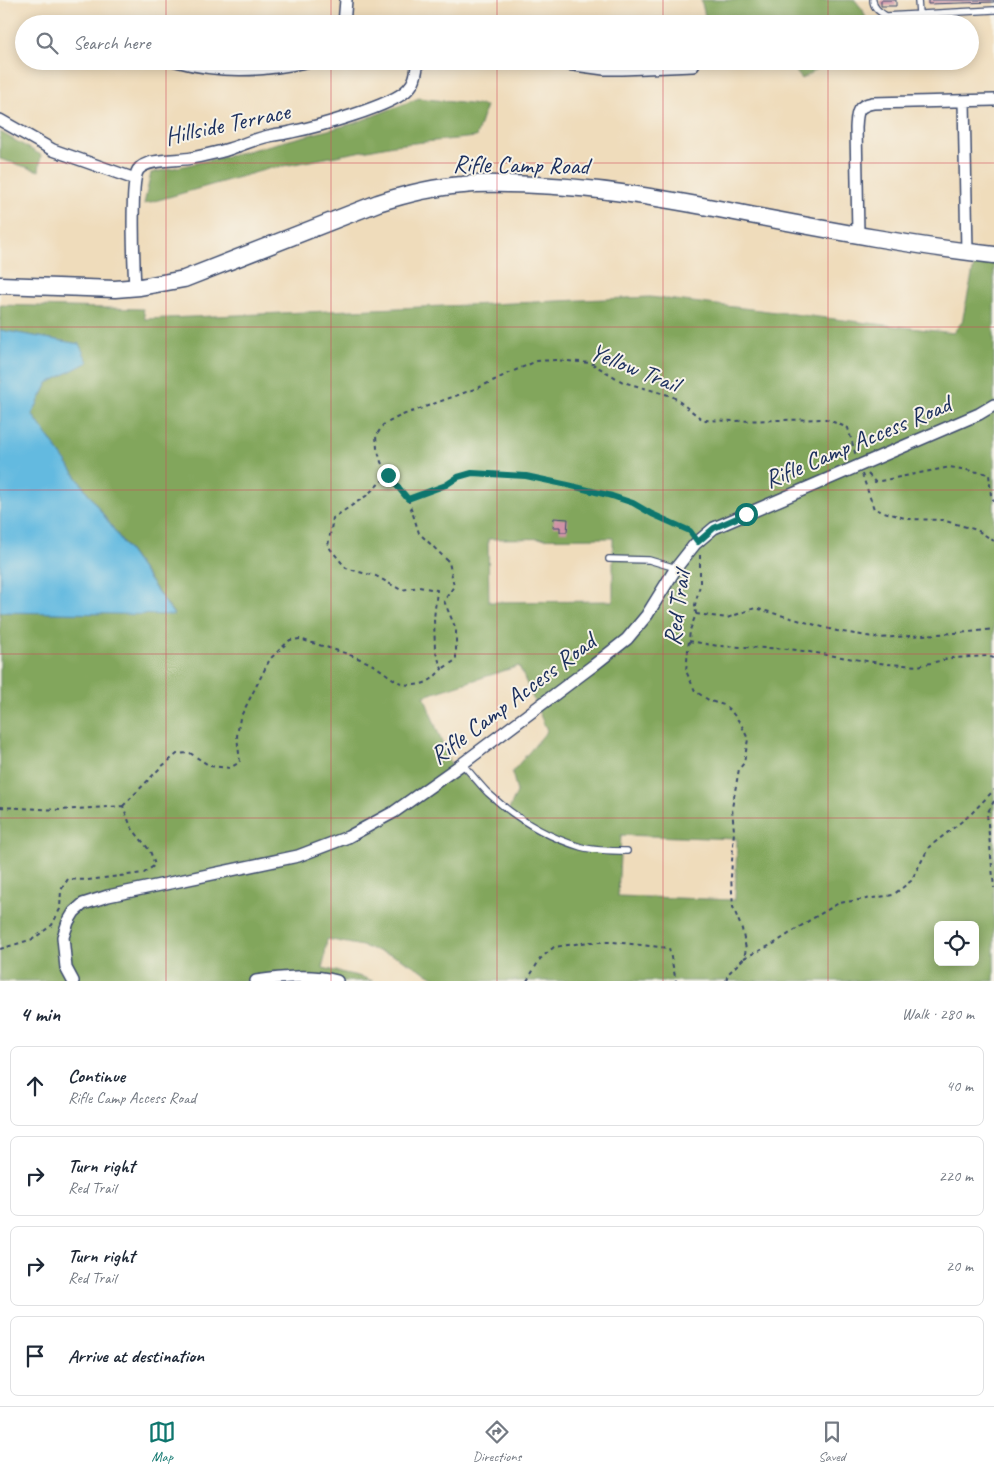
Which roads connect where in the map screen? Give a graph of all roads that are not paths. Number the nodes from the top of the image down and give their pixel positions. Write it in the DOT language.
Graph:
graph roads {
  1 [pos="346,0"];
  2 [pos="872,0"];
  3 [pos="918,0"];
  4 [pos="994,10"];
  5 [pos="919,14"];
  6 [pos="345,15"];
  7 [pos="884,15"];
  8 [pos="902,15"];
  9 [pos="416,70"];
  10 [pos="994,100"];
  11 [pos="964,101"];
  12 [pos="0,120"];
  13 [pos="135,179"];
  14 [pos="858,234"];
  15 [pos="967,252"];
  16 [pos="994,255"];
  17 [pos="0,285"];
  18 [pos="135,288"];
  19 [pos="994,405"];
  20 [pos="609,559"];
  21 [pos="676,568"];
  22 [pos="462,764"];
  23 [pos="628,851"];
  24 [pos="74,981"];
  25 [pos="256,981"];
  26 [pos="337,981"];
  1 -- 6 [label="street"];
  2 -- 7 [label="lane"];
  3 -- 5 [label="lane"];
  4 -- 5 [label="lane"];
  5 -- 8 [label="lane"];
  9 -- 13 [label="street, Hillside Terrace"];
  10 -- 11 [label="street"];
  11 -- 14 [label="street"];
  11 -- 15 [label="street"];
  12 -- 13 [label="street"];
  13 -- 18 [label="street"];
  14 -- 15 [label="street, Rifle Camp Road"];
  14 -- 18 [label="street, Rifle Camp Road"];
  15 -- 16 [label="street, Rifle Camp Road"];
  17 -- 18 [label="street, Rifle Camp Road"];
  19 -- 21 [label="street, Rifle Camp Access Road"];
  20 -- 21 [label="lane"];
  21 -- 22 [label="street, Rifle Camp Access Road"];
  22 -- 23 [label="lane"];
  22 -- 24 [label="street, Rifle Camp Access Road"];
  25 -- 26 [label="street"];
}
